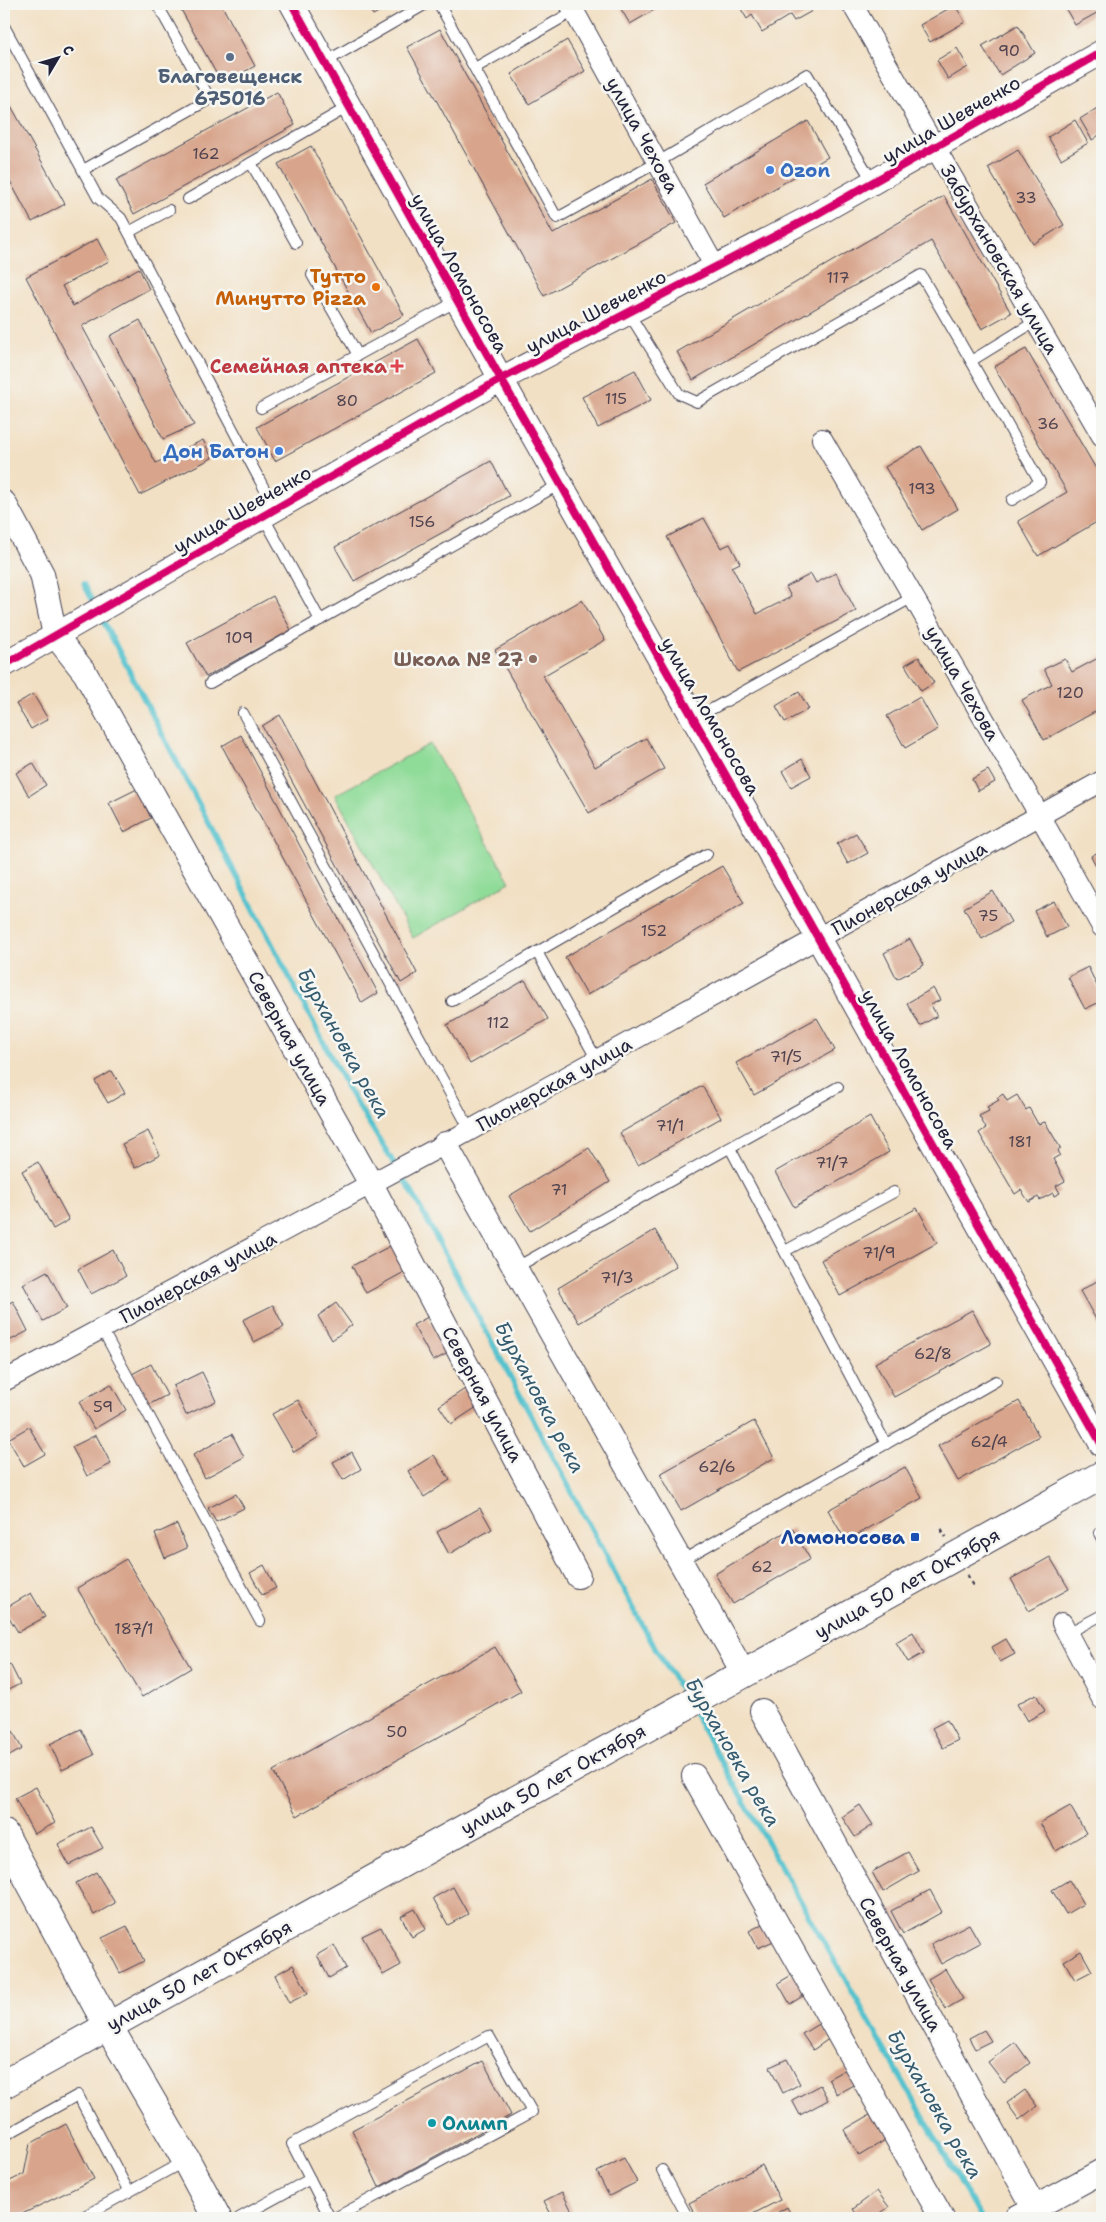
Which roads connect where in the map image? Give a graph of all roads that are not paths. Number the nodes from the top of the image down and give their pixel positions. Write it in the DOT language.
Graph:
graph roads {
  1 [pos="157,4"];
  2 [pos="292,4"];
  3 [pos="426,4"];
  4 [pos="439,4"];
  5 [pos="852,4"];
  6 [pos="572,7"];
  7 [pos="4,26"];
  8 [pos="1102,52"];
  9 [pos="325,62"];
  10 [pos="475,68"];
  11 [pos="348,107"];
  12 [pos="936,147"];
  13 [pos="658,162"];
  14 [pos="251,163"];
  15 [pos="83,170"];
  16 [pos="874,182"];
  17 [pos="188,199"];
  18 [pos="169,210"];
  19 [pos="129,232"];
  20 [pos="296,243"];
  21 [pos="715,267"];
  22 [pos="312,275"];
  23 [pos="457,301"];
  24 [pos="628,312"];
  25 [pos="1036,321"];
  26 [pos="358,356"];
  27 [pos="971,362"];
  28 [pos="500,379"];
  29 [pos="261,408"];
  30 [pos="1102,436"];
  31 [pos="822,440"];
  32 [pos="560,484"];
  33 [pos="1012,500"];
  34 [pos="4,503"];
  35 [pos="269,513"];
  36 [pos="913,597"];
  37 [pos="320,620"];
  38 [pos="55,635"];
  39 [pos="4,665"];
  40 [pos="210,682"];
  41 [pos="243,713"];
  42 [pos="694,719"];
  43 [pos="1102,781"];
  44 [pos="1040,816"];
  45 [pos="707,854"];
  46 [pos="1102,927"];
  47 [pos="818,938"];
  48 [pos="537,952"];
  49 [pos="452,1002"];
  50 [pos="597,1060"];
  51 [pos="838,1088"];
  52 [pos="470,1130"];
  53 [pos="445,1144"];
  54 [pos="730,1148"];
  55 [pos="372,1184"];
  56 [pos="894,1192"];
  57 [pos="785,1251"];
  58 [pos="515,1268"];
  59 [pos="102,1329"];
  60 [pos="4,1381"];
  61 [pos="996,1381"];
  62 [pos="886,1444"];
  63 [pos="1102,1445"];
  64 [pos="1102,1475"];
  65 [pos="681,1561"];
  66 [pos="578,1576"];
  67 [pos="1102,1615"];
  68 [pos="260,1621"];
  69 [pos="1065,1628"];
  70 [pos="744,1674"];
  71 [pos="1102,1699"];
  72 [pos="762,1711"];
  73 [pos="694,1776"];
  74 [pos="4,1834"];
  75 [pos="108,2026"];
  76 [pos="4,2084"];
  77 [pos="4,2136"];
  78 [pos="186,2160"];
  79 [pos="662,2170"];
  80 [pos="1102,2171"];
  81 [pos="310,2179"];
  82 [pos="129,2192"];
  83 [pos="1031,2215"];
  84 [pos="81,2218"];
  85 [pos="217,2218"];
  86 [pos="239,2218"];
  87 [pos="330,2218"];
  88 [pos="335,2218"];
  89 [pos="688,2218"];
  90 [pos="942,2218"];
  1 -- 15 [label="lane"];
  2 -- 9 [label="street, улица Ломоносова"];
  3 -- 9 [label="lane"];
  4 -- 10 [label="lane"];
  5 -- 12 [label="street, Забурхановская улица"];
  6 -- 10 [label="lane"];
  6 -- 13 [label="street, улица Чехова"];
  7 -- 15 [label="lane"];
  8 -- 12 [label="street, улица Шевченко"];
  9 -- 11 [label="street, улица Ломоносова"];
  10 -- 13 [label="lane"];
  11 -- 14 [label="lane"];
  11 -- 23 [label="street, улица Ломоносова"];
  12 -- 16 [label="street, улица Шевченко"];
  12 -- 25 [label="street, Забурхановская улица"];
  13 -- 16 [label="lane"];
  13 -- 21 [label="street, улица Чехова"];
  14 -- 17 [label="lane"];
  14 -- 20 [label="lane"];
  15 -- 19 [label="lane"];
  16 -- 21 [label="street, улица Шевченко"];
  18 -- 19 [label="lane"];
  19 -- 35 [label="lane"];
  21 -- 24 [label="street, улица Шевченко"];
  22 -- 26 [label="lane"];
  23 -- 26 [label="lane"];
  23 -- 28 [label="street, улица Ломоносова"];
  24 -- 27 [label="lane"];
  24 -- 28 [label="street, улица Шевченко"];
  25 -- 27 [label="lane"];
  25 -- 30 [label="street, Забурхановская улица"];
  26 -- 29 [label="lane"];
  27 -- 33 [label="lane"];
  28 -- 32 [label="street, улица Ломоносова"];
  28 -- 35 [label="street, улица Шевченко"];
  31 -- 36 [label="street, улица Чехова"];
  32 -- 37 [label="lane"];
  32 -- 42 [label="street, улица Ломоносова"];
  34 -- 38 [label="street, Северная улица"];
  35 -- 37 [label="lane"];
  35 -- 38 [label="street, улица Шевченко"];
  36 -- 42 [label="lane"];
  36 -- 44 [label="street, улица Чехова"];
  37 -- 40 [label="lane"];
  38 -- 39 [label="street, улица Шевченко"];
  38 -- 55 [label="street, Северная улица"];
  41 -- 52 [label="lane"];
  42 -- 47 [label="street, улица Ломоносова"];
  43 -- 44 [label="street, Пионерская улица"];
  44 -- 46 [label="street, улица Чехова"];
  44 -- 47 [label="street, Пионерская улица"];
  45 -- 48 [label="lane"];
  47 -- 50 [label="street, Пионерская улица"];
  47 -- 63 [label="street, улица Ломоносова"];
  48 -- 49 [label="lane"];
  48 -- 50 [label="lane"];
  50 -- 52 [label="street, Пионерская улица"];
  51 -- 54 [label="lane"];
  52 -- 53 [label="street, Пионерская улица"];
  53 -- 55 [label="street, Пионерская улица"];
  53 -- 58 [label="street"];
  54 -- 57 [label="lane"];
  54 -- 58 [label="lane"];
  55 -- 59 [label="street, Пионерская улица"];
  55 -- 66 [label="street, Северная улица"];
  56 -- 57 [label="lane"];
  57 -- 62 [label="lane"];
  58 -- 65 [label="street"];
  59 -- 60 [label="street, Пионерская улица"];
  59 -- 68 [label="lane"];
  61 -- 62 [label="lane"];
  62 -- 65 [label="lane"];
  64 -- 70 [label="main road, улица 50 лет Октября"];
  65 -- 70 [label="street"];
  67 -- 69 [label="lane"];
  69 -- 71 [label="street"];
  70 -- 75 [label="main road, улица 50 лет Октября"];
  72 -- 83 [label="street, Северная улица"];
  73 -- 90 [label="street"];
  74 -- 75 [label="main road"];
  75 -- 76 [label="main road, улица 50 лет Октября"];
  75 -- 78 [label="main road"];
  77 -- 82 [label="lane"];
  78 -- 82 [label="lane"];
  78 -- 85 [label="main road"];
  79 -- 89 [label="lane"];
  80 -- 83 [label="street"];
  81 -- 86 [label="lane"];
  81 -- 87 [label="lane"];
  81 -- 88 [label="lane"];
  82 -- 84 [label="lane"];
}
